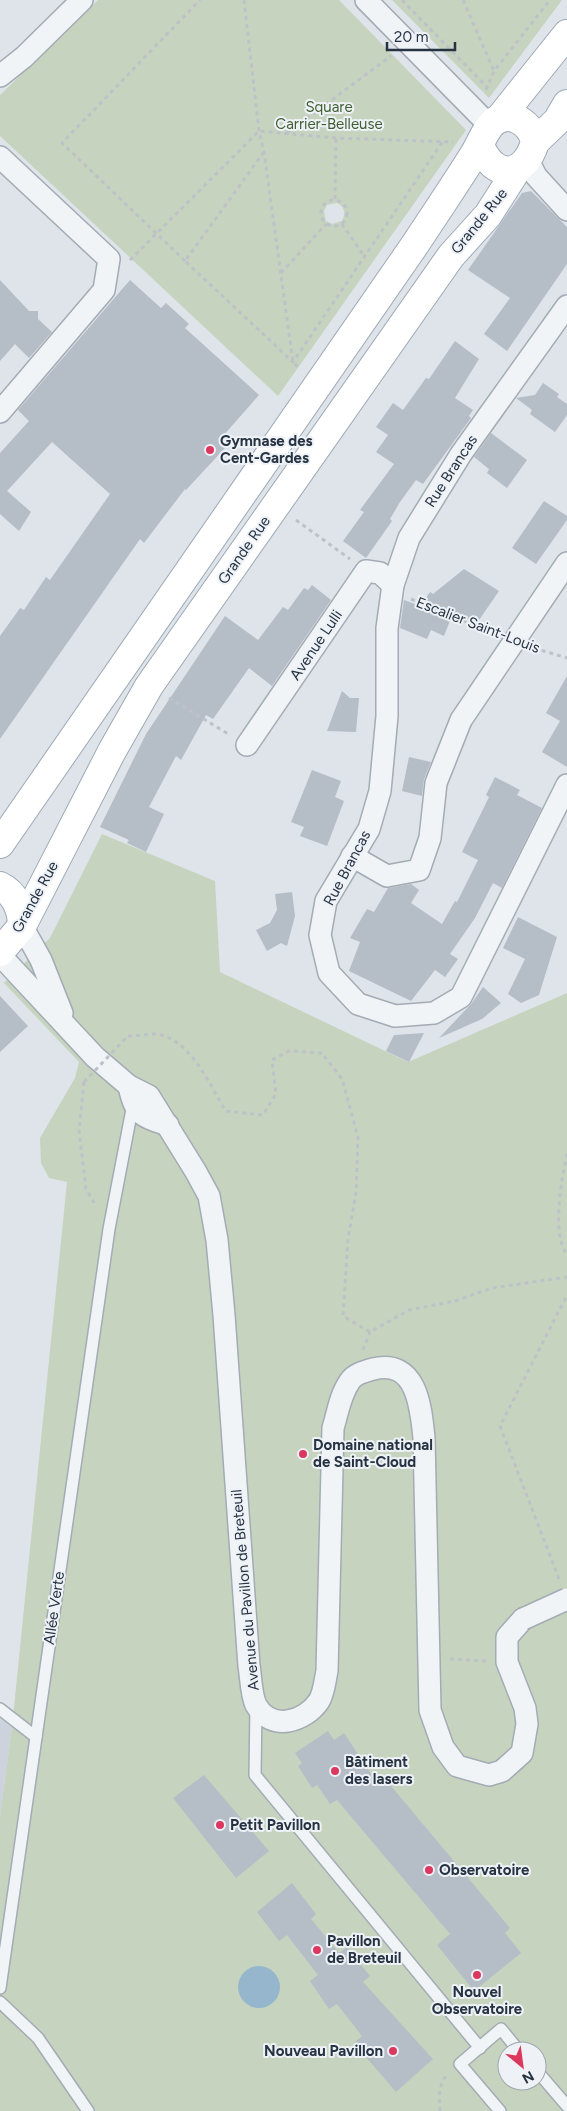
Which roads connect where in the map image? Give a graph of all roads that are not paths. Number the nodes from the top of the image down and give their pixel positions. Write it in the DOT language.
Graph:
graph roads {
  1 [pos="82,0"];
  2 [pos="366,0"];
  3 [pos="567,34"];
  4 [pos="0,76"];
  5 [pos="567,104"];
  6 [pos="487,125"];
  7 [pos="0,157"];
  8 [pos="527,157"];
  9 [pos="567,210"];
  10 [pos="567,306"];
  11 [pos="0,412"];
  12 [pos="567,563"];
  13 [pos="393,585"];
  14 [pos="247,745"];
  15 [pos="567,785"];
  16 [pos="0,844"];
  17 [pos="352,856"];
  18 [pos="0,886"];
  19 [pos="22,926"];
  20 [pos="0,954"];
  21 [pos="67,1025"];
  22 [pos="134,1102"];
  23 [pos="168,1125"];
  24 [pos="563,1591"];
  25 [pos="256,1704"];
  26 [pos="0,1709"];
  27 [pos="36,1737"];
  28 [pos="0,1988"];
  29 [pos="0,2002"];
  30 [pos="511,2041"];
  31 [pos="480,2048"];
  32 [pos="547,2083"];
  33 [pos="567,2106"];
  34 [pos="88,2111"];
  35 [pos="500,2111"];
  1 -- 4 [label="street"];
  2 -- 6 [label="street"];
  3 -- 6 [label="main road"];
  5 -- 8 [label="main road, Grande Rue"];
  6 -- 8 [label="main road"];
  6 -- 8 [label="main road"];
  6 -- 16 [label="main road"];
  7 -- 11 [label="street"];
  8 -- 9 [label="street"];
  8 -- 19 [label="main road, Grande Rue"];
  10 -- 13 [label="street, Rue Brancas"];
  12 -- 17 [label="street"];
  13 -- 14 [label="street, Avenue Lulli"];
  13 -- 17 [label="street, Rue Brancas"];
  15 -- 17 [label="street, Rue Brancas"];
  18 -- 19 [label="main road"];
  19 -- 20 [label="main road, Grande Rue"];
  19 -- 21 [label="street"];
  20 -- 21 [label="street"];
  21 -- 22 [label="street"];
  22 -- 23 [label="street"];
  22 -- 23 [label="street, Avenue du Pavillon de Breteuil"];
  22 -- 27 [label="lane, Allée Verte"];
  23 -- 25 [label="street, Avenue du Pavillon de Breteuil"];
  24 -- 25 [label="street, Avenue du Pavillon de Breteuil, bridge"];
  25 -- 31 [label="lane"];
  26 -- 27 [label="lane"];
  27 -- 28 [label="lane, Allée Verte"];
  29 -- 34 [label="lane"];
  30 -- 31 [label="lane"];
  31 -- 35 [label="lane"];
  32 -- 33 [label="lane"];
}
